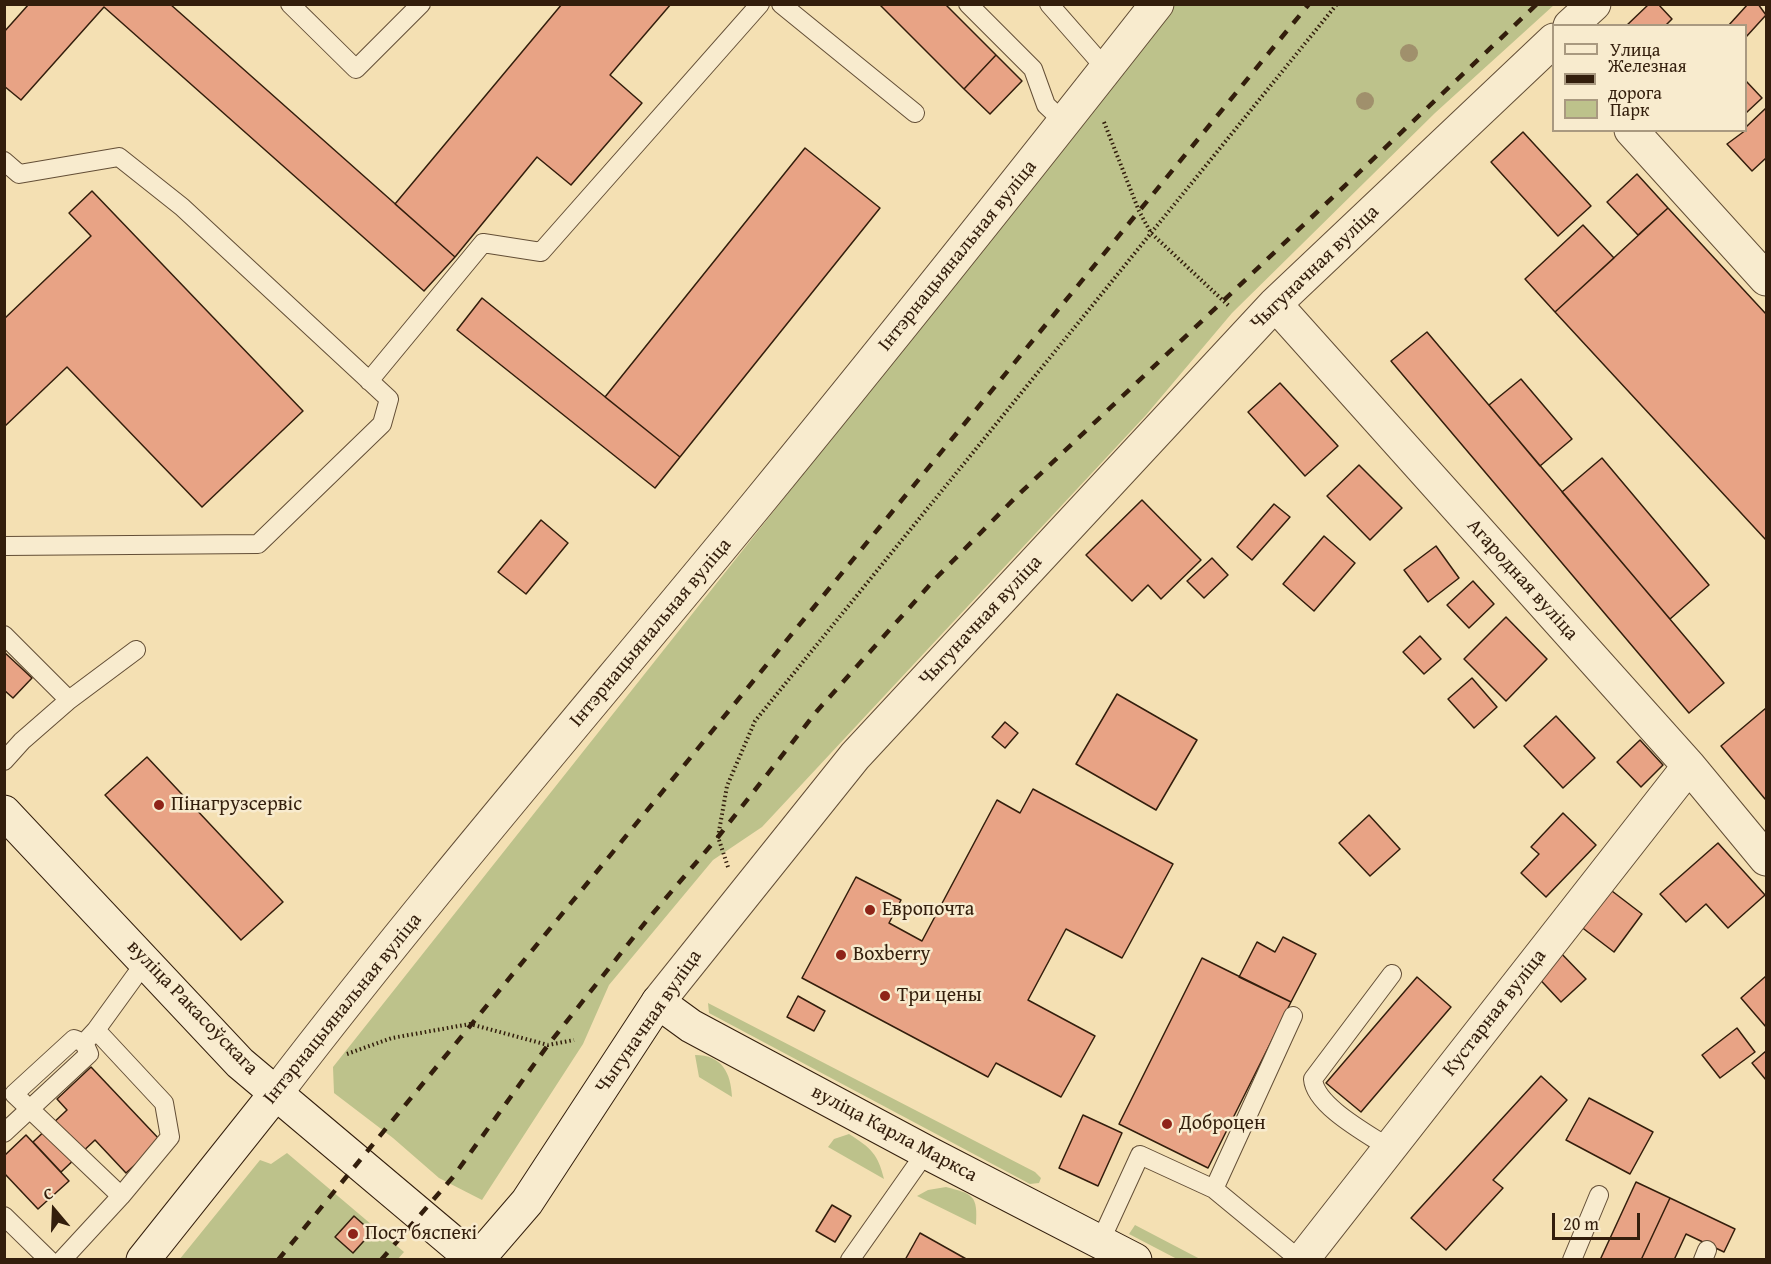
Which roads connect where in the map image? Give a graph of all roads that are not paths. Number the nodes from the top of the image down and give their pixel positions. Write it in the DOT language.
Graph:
graph roads {
  1 [pos="290,4"];
  2 [pos="421,4"];
  3 [pos="760,4"];
  4 [pos="781,4"];
  5 [pos="968,4"];
  6 [pos="1049,4"];
  7 [pos="1157,4"];
  8 [pos="1594,4"];
  9 [pos="1573,24"];
  10 [pos="1552,44"];
  11 [pos="1106,69"];
  12 [pos="915,113"];
  13 [pos="1065,123"];
  14 [pos="1633,132"];
  15 [pos="4,161"];
  16 [pos="1767,279"];
  17 [pos="1264,315"];
  18 [pos="369,381"];
  19 [pos="4,546"];
  20 [pos="4,635"];
  21 [pos="136,650"];
  22 [pos="69,700"];
  23 [pos="4,761"];
  24 [pos="1689,766"];
  25 [pos="4,812"];
  26 [pos="1767,859"];
  27 [pos="146,961"];
  28 [pos="1392,974"];
  29 [pos="658,1002"];
  30 [pos="1293,1016"];
  31 [pos="90,1036"];
  32 [pos="276,1093"];
  33 [pos="29,1110"];
  34 [pos="4,1133"];
  35 [pos="1389,1148"];
  36 [pos="926,1152"];
  37 [pos="1214,1189"];
  38 [pos="1599,1195"];
  39 [pos="121,1196"];
  40 [pos="4,1216"];
  41 [pos="1100,1242"];
  42 [pos="49,1260"];
  43 [pos="62,1260"];
  44 [pos="143,1260"];
  45 [pos="476,1260"];
  46 [pos="850,1260"];
  47 [pos="1135,1260"];
  48 [pos="1301,1260"];
  49 [pos="1572,1260"];
  1 -- 2 [label="lane"];
  3 -- 18 [label="lane"];
  4 -- 12 [label="lane"];
  5 -- 13 [label="lane"];
  6 -- 11 [label="lane"];
  7 -- 11 [label="street, Інтэрнацыянальная вуліца"];
  8 -- 9 [label="street, Чыгуначная вуліца"];
  10 -- 17 [label="street, Чыгуначная вуліца"];
  11 -- 13 [label="street, Інтэрнацыянальная вуліца"];
  13 -- 32 [label="street, Інтэрнацыянальная вуліца"];
  14 -- 16 [label="street"];
  15 -- 18 [label="lane"];
  17 -- 24 [label="street, Агародная вуліца"];
  17 -- 29 [label="street, Чыгуначная вуліца"];
  18 -- 19 [label="lane"];
  20 -- 22 [label="lane"];
  21 -- 22 [label="lane"];
  22 -- 23 [label="lane"];
  24 -- 26 [label="street, Агародная вуліца"];
  24 -- 35 [label="street, Кустарная вуліца"];
  25 -- 27 [label="street, вуліца Ракасоўскага"];
  27 -- 31 [label="lane"];
  27 -- 32 [label="street, вуліца Ракасоўскага"];
  28 -- 35 [label="lane"];
  29 -- 36 [label="street, вуліца Карла Маркса"];
  29 -- 45 [label="street, Чыгуначная вуліца"];
  30 -- 37 [label="lane"];
  31 -- 33 [label="lane"];
  31 -- 39 [label="lane"];
  32 -- 44 [label="street, Інтэрнацыянальная вуліца"];
  32 -- 45 [label="street, вуліца Ракасоўскага"];
  33 -- 34 [label="lane"];
  33 -- 39 [label="lane"];
  35 -- 48 [label="street, Кустарная вуліца"];
  36 -- 41 [label="street, вуліца Карла Маркса"];
  36 -- 46 [label="lane"];
  37 -- 41 [label="lane"];
  37 -- 48 [label="lane"];
  38 -- 49 [label="lane"];
  39 -- 43 [label="lane"];
  40 -- 42 [label="lane"];
  41 -- 47 [label="street, вуліца Карла Маркса"];
}
